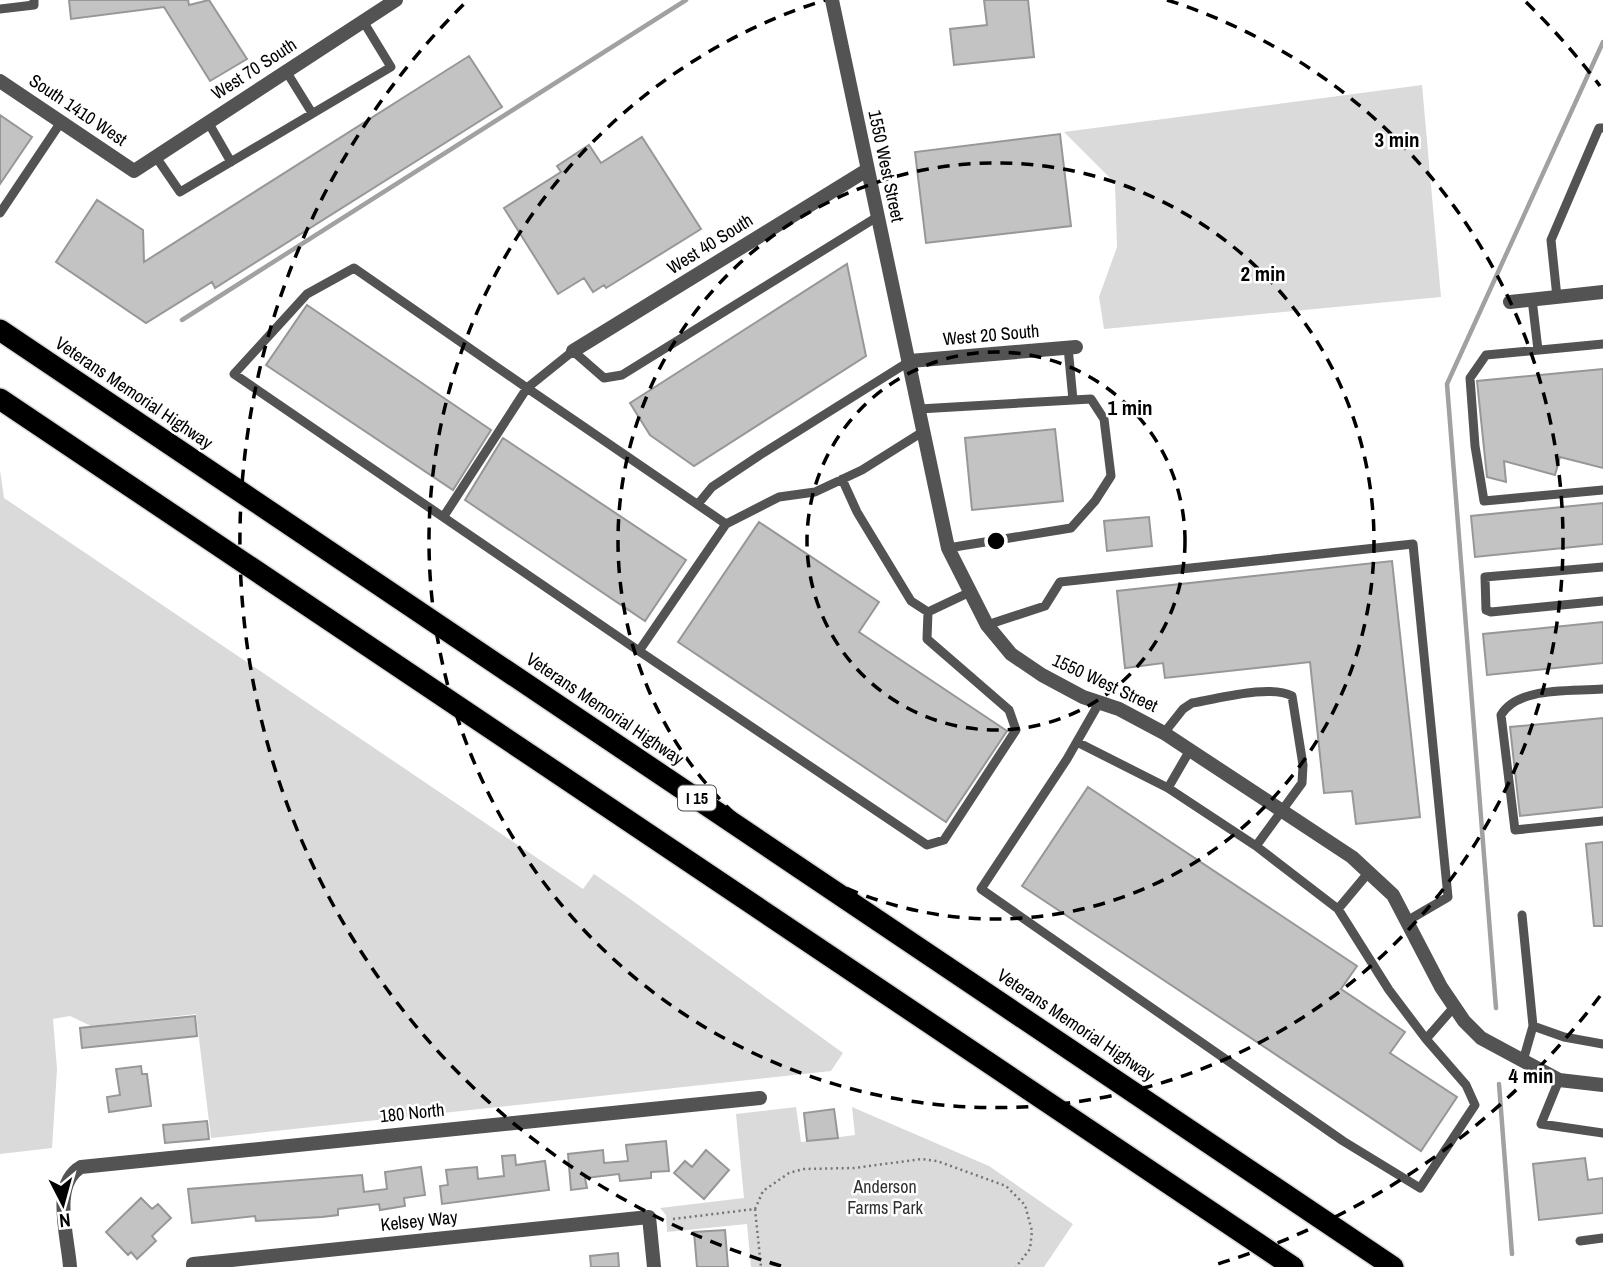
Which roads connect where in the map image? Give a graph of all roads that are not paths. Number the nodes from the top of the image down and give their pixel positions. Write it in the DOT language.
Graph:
graph roads {
  1 [pos="34,0"];
  2 [pos="396,0"];
  3 [pos="832,0"];
  4 [pos="0,9"];
  5 [pos="363,21"];
  6 [pos="286,71"];
  7 [pos="0,81"];
  8 [pos="312,113"];
  9 [pos="61,122"];
  10 [pos="208,122"];
  11 [pos="1603,128"];
  12 [pos="156,157"];
  13 [pos="231,162"];
  14 [pos="867,170"];
  15 [pos="134,171"];
  16 [pos="0,213"];
  17 [pos="877,217"];
  18 [pos="1603,292"];
  19 [pos="1557,297"];
  20 [pos="1532,299"];
  21 [pos="1510,302"];
  22 [pos="0,330"];
  23 [pos="1603,344"];
  24 [pos="1072,347"];
  25 [pos="1538,350"];
  26 [pos="573,351"];
  27 [pos="910,361"];
  28 [pos="527,388"];
  29 [pos="0,399"];
  30 [pos="1073,400"];
  31 [pos="919,409"];
  32 [pos="924,431"];
  33 [pos="842,480"];
  34 [pos="1603,490"];
  35 [pos="698,504"];
  36 [pos="444,516"];
  37 [pos="726,524"];
  38 [pos="948,548"];
  39 [pos="1603,567"];
  40 [pos="968,593"];
  41 [pos="1603,601"];
  42 [pos="928,612"];
  43 [pos="987,625"];
  44 [pos="639,651"];
  45 [pos="1603,689"];
  46 [pos="1099,703"];
  47 [pos="1164,733"];
  48 [pos="1077,742"];
  49 [pos="1190,750"];
  50 [pos="1168,788"];
  51 [pos="1281,811"];
  52 [pos="1603,821"];
  53 [pos="1256,846"];
  54 [pos="1369,872"];
  55 [pos="1338,909"];
  56 [pos="1522,915"];
  57 [pos="1407,921"];
  58 [pos="1454,1007"];
  59 [pos="1533,1026"];
  60 [pos="1426,1039"];
  61 [pos="1603,1044"];
  62 [pos="1523,1061"];
  63 [pos="1559,1080"];
  64 [pos="1603,1085"];
  65 [pos="760,1098"];
  66 [pos="1603,1132"];
  67 [pos="1603,1238"];
  68 [pos="1580,1241"];
  69 [pos="193,1265"];
  70 [pos="70,1267"];
  71 [pos="654,1267"];
  72 [pos="1293,1267"];
  73 [pos="1393,1267"];
  1 -- 4 [label="lane"];
  2 -- 5 [label="street, West 70 South"];
  3 -- 14 [label="street, 1550 West Street"];
  5 -- 6 [label="street, West 70 South"];
  5 -- 8 [label="lane"];
  6 -- 8 [label="lane"];
  6 -- 10 [label="street, West 70 South"];
  7 -- 9 [label="street, South 1410 West"];
  8 -- 13 [label="lane"];
  9 -- 15 [label="street, South 1410 West"];
  9 -- 16 [label="lane"];
  10 -- 12 [label="street, West 70 South"];
  10 -- 13 [label="lane"];
  11 -- 19 [label="lane"];
  12 -- 13 [label="lane"];
  12 -- 15 [label="street, West 70 South"];
  14 -- 17 [label="street, 1550 West Street"];
  14 -- 26 [label="street, West 40 South"];
  17 -- 26 [label="lane"];
  17 -- 27 [label="street, 1550 West Street"];
  18 -- 19 [label="street"];
  19 -- 20 [label="street"];
  20 -- 21 [label="street"];
  20 -- 25 [label="lane"];
  22 -- 73 [label="highway, Veterans Memorial Highway / I 15"];
  23 -- 25 [label="lane"];
  24 -- 27 [label="street, West 20 South"];
  24 -- 30 [label="lane"];
  25 -- 34 [label="lane"];
  26 -- 28 [label="lane"];
  27 -- 31 [label="street, 1550 West Street"];
  27 -- 35 [label="lane"];
  28 -- 35 [label="lane"];
  28 -- 36 [label="lane"];
  28 -- 36 [label="lane"];
  29 -- 72 [label="highway"];
  30 -- 31 [label="lane"];
  30 -- 38 [label="lane"];
  31 -- 32 [label="street, 1550 West Street"];
  32 -- 33 [label="lane"];
  32 -- 38 [label="street, 1550 West Street"];
  33 -- 37 [label="lane"];
  33 -- 42 [label="lane"];
  35 -- 37 [label="lane"];
  36 -- 44 [label="lane"];
  37 -- 44 [label="lane"];
  38 -- 40 [label="street, 1550 West Street"];
  39 -- 41 [label="lane"];
  40 -- 42 [label="lane"];
  40 -- 43 [label="street, 1550 West Street"];
  42 -- 44 [label="lane"];
  43 -- 46 [label="street, 1550 West Street"];
  43 -- 57 [label="lane"];
  45 -- 52 [label="lane"];
  46 -- 47 [label="street, 1550 West Street"];
  46 -- 48 [label="lane"];
  47 -- 49 [label="street, 1550 West Street"];
  47 -- 51 [label="lane"];
  48 -- 50 [label="lane"];
  48 -- 60 [label="lane"];
  49 -- 50 [label="lane"];
  49 -- 51 [label="street, 1550 West Street"];
  50 -- 53 [label="lane"];
  51 -- 53 [label="lane"];
  51 -- 54 [label="street, 1550 West Street"];
  53 -- 55 [label="lane"];
  54 -- 55 [label="lane"];
  54 -- 57 [label="street, 1550 West Street"];
  55 -- 60 [label="lane"];
  56 -- 59 [label="lane"];
  57 -- 58 [label="street, 1550 West Street"];
  58 -- 60 [label="lane"];
  58 -- 62 [label="street, 1550 West Street"];
  59 -- 61 [label="lane"];
  59 -- 62 [label="lane"];
  62 -- 63 [label="street, 1550 West Street"];
  63 -- 64 [label="street"];
  63 -- 66 [label="lane"];
  65 -- 70 [label="street, 180 North"];
  67 -- 68 [label="lane"];
  69 -- 71 [label="street, Kelsey Way"];
}
